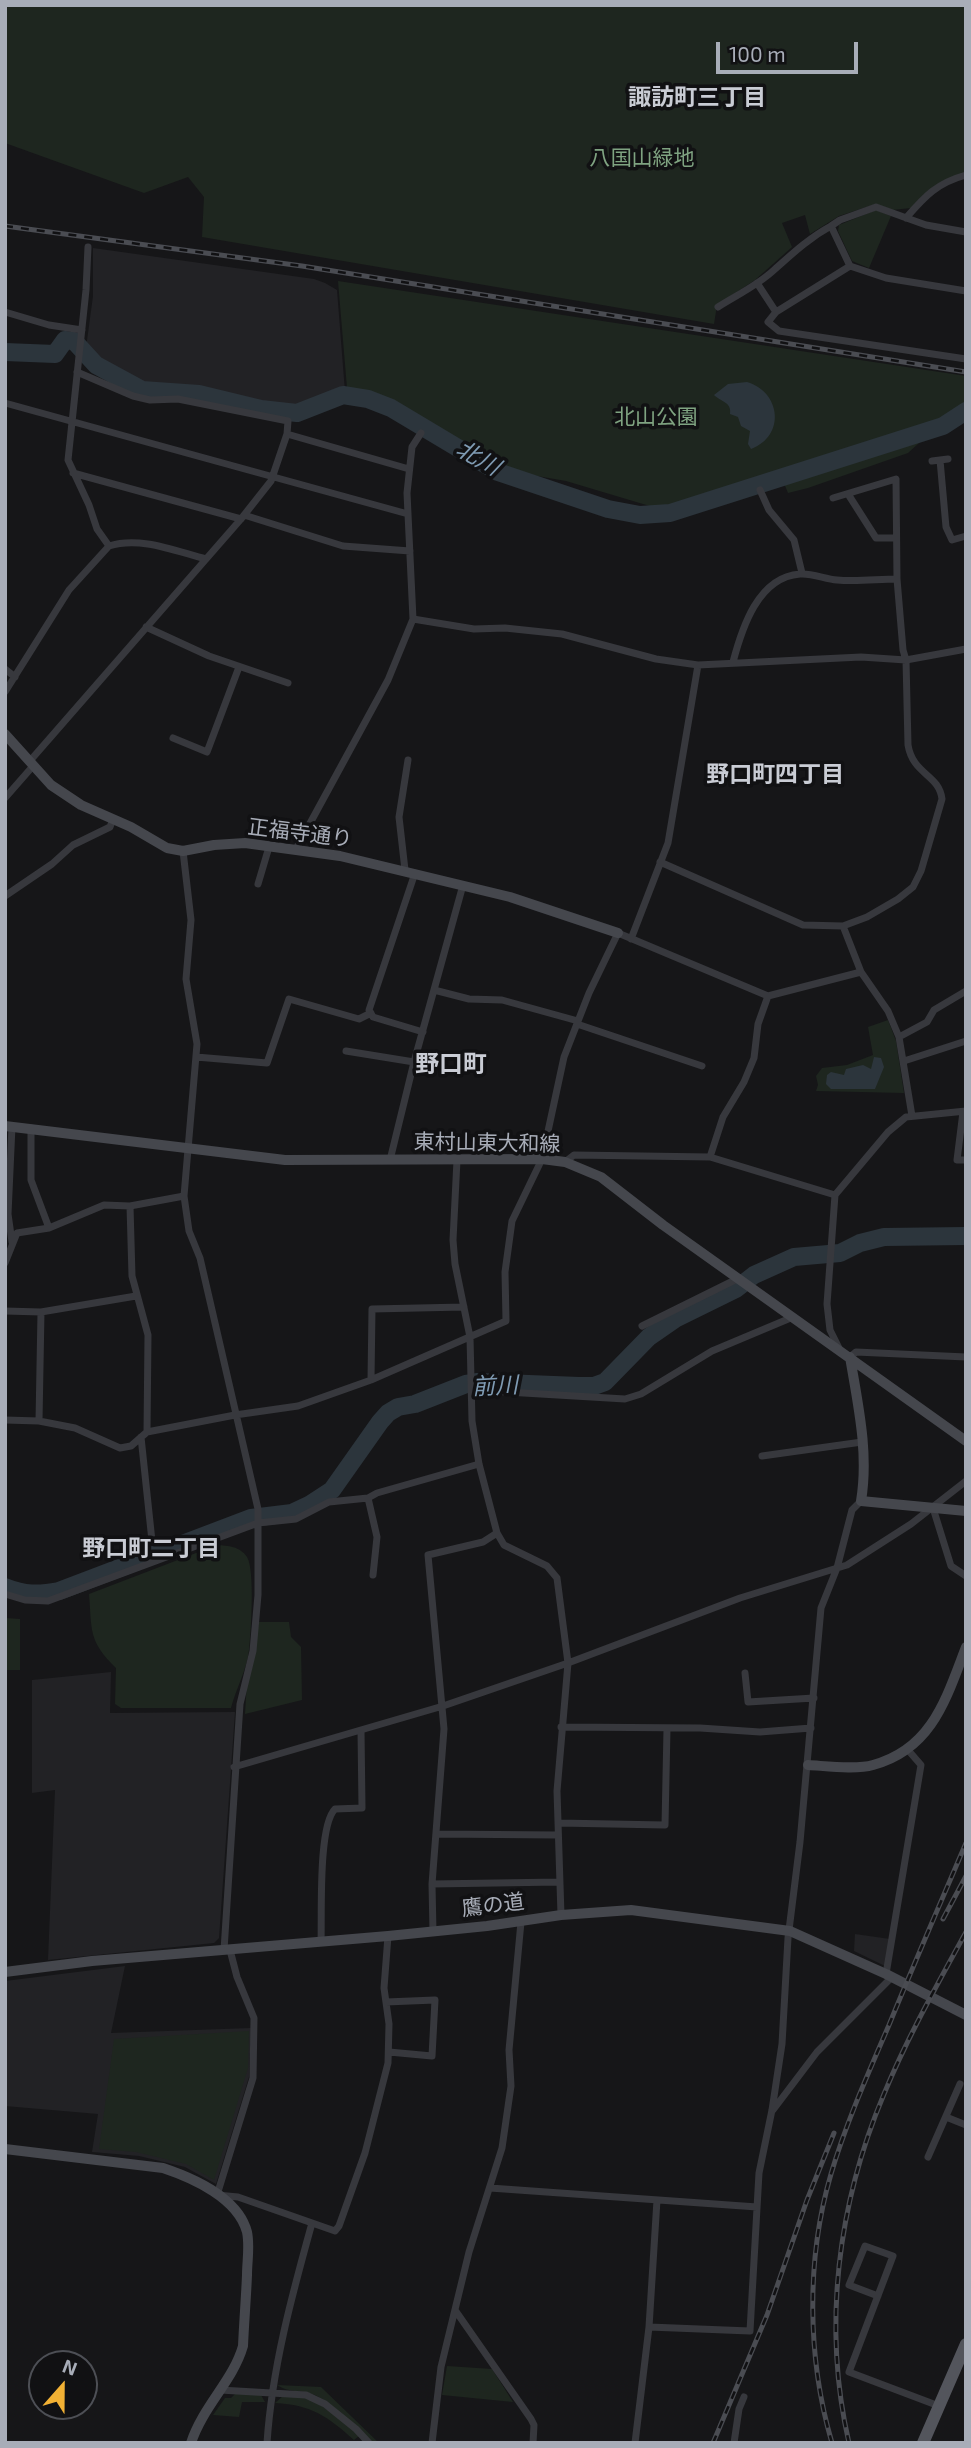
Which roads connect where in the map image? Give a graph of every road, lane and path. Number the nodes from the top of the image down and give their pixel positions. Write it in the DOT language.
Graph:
graph roads {
  1 [pos="966,175"];
  2 [pos="906,218"];
  3 [pos="831,226"];
  4 [pos="966,232"];
  5 [pos="88,247"];
  6 [pos="850,266"];
  7 [pos="757,283"];
  8 [pos="966,291"];
  9 [pos="718,307"];
  10 [pos="5,312"];
  11 [pos="776,312"];
  12 [pos="82,330"];
  13 [pos="966,359"];
  14 [pos="77,368"];
  15 [pos="5,403"];
  16 [pos="71,421"];
  17 [pos="421,433"];
  18 [pos="287,434"];
  19 [pos="940,460"];
  20 [pos="409,469"];
  21 [pos="73,473"];
  22 [pos="273,477"];
  23 [pos="760,490"];
  24 [pos="848,494"];
  25 [pos="833,498"];
  26 [pos="408,514"];
  27 [pos="242,517"];
  28 [pos="966,536"];
  29 [pos="896,538"];
  30 [pos="108,546"];
  31 [pos="410,551"];
  32 [pos="206,559"];
  33 [pos="802,573"];
  34 [pos="897,579"];
  35 [pos="413,619"];
  36 [pos="146,627"];
  37 [pos="966,649"];
  38 [pos="906,660"];
  39 [pos="733,663"];
  40 [pos="698,665"];
  41 [pos="239,667"];
  42 [pos="5,669"];
  43 [pos="15,677"];
  44 [pos="288,683"];
  45 [pos="5,692"];
  46 [pos="5,734"];
  47 [pos="173,738"];
  48 [pos="408,760"];
  49 [pos="31,764"];
  50 [pos="5,797"];
  51 [pos="113,819"];
  52 [pos="269,847"];
  53 [pos="296,849"];
  54 [pos="183,851"];
  55 [pos="660,862"];
  56 [pos="410,872"];
  57 [pos="258,884"];
  58 [pos="463,885"];
  59 [pos="5,896"];
  60 [pos="843,926"];
  61 [pos="618,933"];
  62 [pos="631,939"];
  63 [pos="861,972"];
  64 [pos="434,990"];
  65 [pos="966,991"];
  66 [pos="768,996"];
  67 [pos="371,1013"];
  68 [pos="577,1023"];
  69 [pos="423,1032"];
  70 [pos="899,1037"];
  71 [pos="966,1041"];
  72 [pos="345,1051"];
  73 [pos="196,1057"];
  74 [pos="904,1061"];
  75 [pos="414,1062"];
  76 [pos="702,1066"];
  77 [pos="965,1112"];
  78 [pos="912,1116"];
  79 [pos="8,1126"];
  80 [pos="31,1128"];
  81 [pos="188,1146"];
  82 [pos="710,1157"];
  83 [pos="542,1159"];
  84 [pos="390,1160"];
  85 [pos="457,1160"];
  86 [pos="966,1160"];
  87 [pos="565,1162"];
  88 [pos="835,1195"];
  89 [pos="184,1196"];
  90 [pos="130,1206"];
  91 [pos="49,1228"];
  92 [pos="12,1243"];
  93 [pos="5,1263"];
  94 [pos="743,1281"];
  95 [pos="136,1296"];
  96 [pos="464,1307"];
  97 [pos="5,1311"];
  98 [pos="41,1312"];
  99 [pos="793,1317"];
  100 [pos="642,1326"];
  101 [pos="470,1337"];
  102 [pos="845,1354"];
  103 [pos="966,1357"];
  104 [pos="371,1380"];
  105 [pos="472,1388"];
  106 [pos="235,1415"];
  107 [pos="5,1420"];
  108 [pos="39,1421"];
  109 [pos="144,1435"];
  110 [pos="966,1441"];
  111 [pos="862,1442"];
  112 [pos="762,1456"];
  113 [pos="479,1464"];
  114 [pos="966,1481"];
  115 [pos="368,1498"];
  116 [pos="861,1501"];
  117 [pos="933,1508"];
  118 [pos="966,1511"];
  119 [pos="258,1521"];
  120 [pos="497,1533"];
  121 [pos="152,1541"];
  122 [pos="838,1568"];
  123 [pos="373,1576"];
  124 [pos="966,1576"];
  125 [pos="5,1594"];
  126 [pos="966,1647"];
  127 [pos="568,1663"];
  128 [pos="745,1673"];
  129 [pos="814,1698"];
  130 [pos="443,1706"];
  131 [pos="561,1727"];
  132 [pos="811,1728"];
  133 [pos="667,1729"];
  134 [pos="362,1730"];
  135 [pos="908,1750"];
  136 [pos="808,1765"];
  137 [pos="234,1767"];
  138 [pos="558,1824"];
  139 [pos="436,1834"];
  140 [pos="558,1835"];
  141 [pos="559,1882"];
  142 [pos="432,1884"];
  143 [pos="561,1915"];
  144 [pos="522,1922"];
  145 [pos="790,1931"];
  146 [pos="433,1932"];
  147 [pos="388,1936"];
  148 [pos="321,1942"];
  149 [pos="227,1950"];
  150 [pos="5,1972"];
  151 [pos="889,1975"];
  152 [pos="386,2002"];
  153 [pos="965,2012"];
  154 [pos="389,2052"];
  155 [pos="960,2084"];
  156 [pos="772,2110"];
  157 [pos="946,2117"];
  158 [pos="966,2125"];
  159 [pos="5,2149"];
  160 [pos="928,2157"];
  161 [pos="490,2188"];
  162 [pos="217,2196"];
  163 [pos="657,2200"];
  164 [pos="757,2207"];
  165 [pos="312,2223"];
  166 [pos="878,2296"];
  167 [pos="455,2310"];
  168 [pos="649,2327"];
  169 [pos="966,2344"];
  170 [pos="219,2390"];
  171 [pos="272,2394"];
  172 [pos="744,2397"];
  173 [pos="939,2406"];
  174 [pos="191,2443"];
  175 [pos="267,2443"];
  176 [pos="369,2443"];
  177 [pos="432,2443"];
  178 [pos="533,2443"];
  179 [pos="635,2443"];
  180 [pos="734,2443"];
  181 [pos="923,2443"];
  1 -- 2 [label="street"];
  2 -- 3 [label="street"];
  2 -- 4 [label="street"];
  3 -- 6 [label="street"];
  3 -- 7 [label="street"];
  5 -- 12 [label="street"];
  6 -- 8 [label="street"];
  6 -- 11 [label="street"];
  7 -- 9 [label="street"];
  7 -- 11 [label="street"];
  10 -- 12 [label="street"];
  11 -- 13 [label="street"];
  12 -- 14 [label="street"];
  14 -- 16 [label="street"];
  14 -- 18 [label="street"];
  15 -- 16 [label="street"];
  16 -- 21 [label="street"];
  16 -- 22 [label="street"];
  17 -- 20 [label="street"];
  18 -- 20 [label="street"];
  18 -- 22 [label="street"];
  19 -- 28 [label="street"];
  20 -- 26 [label="street"];
  21 -- 27 [label="street"];
  21 -- 30 [label="street"];
  22 -- 26 [label="street"];
  22 -- 27 [label="street"];
  23 -- 33 [label="street"];
  24 -- 25 [label="street"];
  24 -- 29 [label="street"];
  24 -- 29 [label="street"];
  26 -- 31 [label="street"];
  27 -- 31 [label="street"];
  27 -- 32 [label="street"];
  29 -- 34 [label="street"];
  30 -- 32 [label="street"];
  30 -- 43 [label="street"];
  31 -- 35 [label="street"];
  32 -- 36 [label="street"];
  33 -- 34 [label="street"];
  33 -- 39 [label="street"];
  34 -- 38 [label="street"];
  35 -- 40 [label="street"];
  35 -- 53 [label="street"];
  36 -- 41 [label="street"];
  36 -- 49 [label="street"];
  37 -- 38 [label="street"];
  38 -- 39 [label="street"];
  38 -- 60 [label="street"];
  39 -- 40 [label="street"];
  40 -- 55 [label="street"];
  41 -- 44 [label="street"];
  41 -- 47 [label="street"];
  42 -- 43 [label="street"];
  43 -- 45 [label="street"];
  46 -- 49 [label="street"];
  48 -- 56 [label="street"];
  49 -- 50 [label="street"];
  49 -- 51 [label="street"];
  51 -- 54 [label="street"];
  51 -- 59 [label="street"];
  52 -- 53 [label="street, 正福寺通り"];
  52 -- 54 [label="street, 正福寺通り"];
  52 -- 57 [label="street"];
  53 -- 56 [label="street, 正福寺通り"];
  54 -- 73 [label="street"];
  55 -- 60 [label="street"];
  55 -- 62 [label="street"];
  56 -- 58 [label="street, 正福寺通り"];
  56 -- 67 [label="street"];
  58 -- 61 [label="street, 正福寺通り"];
  58 -- 64 [label="street"];
  60 -- 63 [label="street"];
  61 -- 62 [label="street"];
  61 -- 68 [label="street"];
  62 -- 66 [label="street"];
  63 -- 66 [label="street"];
  63 -- 70 [label="street"];
  64 -- 68 [label="street"];
  64 -- 69 [label="street"];
  65 -- 70 [label="street"];
  66 -- 82 [label="street"];
  67 -- 69 [label="street"];
  67 -- 73 [label="street"];
  68 -- 76 [label="street"];
  68 -- 83 [label="street"];
  69 -- 75 [label="street"];
  70 -- 74 [label="street"];
  71 -- 74 [label="street"];
  72 -- 75 [label="street"];
  73 -- 81 [label="street"];
  74 -- 78 [label="street"];
  75 -- 84 [label="street"];
  77 -- 78 [label="street"];
  77 -- 86 [label="street"];
  78 -- 88 [label="street"];
  79 -- 80 [label="street, 東村山東大和線"];
  79 -- 92 [label="street"];
  80 -- 81 [label="street, 東村山東大和線"];
  80 -- 91 [label="street"];
  81 -- 84 [label="street, 東村山東大和線"];
  81 -- 89 [label="street"];
  82 -- 87 [label="street"];
  82 -- 88 [label="street"];
  83 -- 85 [label="street, 東村山東大和線"];
  83 -- 87 [label="street, 東村山東大和線"];
  83 -- 101 [label="street"];
  84 -- 85 [label="street, 東村山東大和線"];
  85 -- 96 [label="street"];
  87 -- 94 [label="street, 東村山東大和線"];
  88 -- 102 [label="street"];
  89 -- 90 [label="street"];
  89 -- 106 [label="street"];
  90 -- 91 [label="street"];
  90 -- 95 [label="street"];
  91 -- 92 [label="street"];
  92 -- 93 [label="street"];
  94 -- 99 [label="street, 東村山東大和線"];
  94 -- 100 [label="street"];
  95 -- 98 [label="street"];
  95 -- 109 [label="street"];
  96 -- 101 [label="street"];
  96 -- 104 [label="street"];
  97 -- 98 [label="street"];
  98 -- 108 [label="street"];
  99 -- 102 [label="street, 東村山東大和線"];
  99 -- 105 [label="street"];
  101 -- 104 [label="street"];
  101 -- 105 [label="street"];
  102 -- 103 [label="street"];
  102 -- 110 [label="street, 東村山東大和線"];
  102 -- 111 [label="street"];
  104 -- 106 [label="street"];
  105 -- 113 [label="street"];
  106 -- 109 [label="street"];
  106 -- 119 [label="street"];
  107 -- 108 [label="street"];
  108 -- 109 [label="street"];
  109 -- 121 [label="street"];
  111 -- 112 [label="street"];
  111 -- 116 [label="street"];
  113 -- 115 [label="street"];
  113 -- 120 [label="street"];
  114 -- 117 [label="street"];
  115 -- 119 [label="street"];
  115 -- 123 [label="street"];
  116 -- 117 [label="street"];
  116 -- 122 [label="street"];
  117 -- 118 [label="street"];
  117 -- 122 [label="street"];
  117 -- 124 [label="street"];
  119 -- 125 [label="street"];
  119 -- 137 [label="street"];
  120 -- 127 [label="street"];
  120 -- 130 [label="street"];
  122 -- 127 [label="street"];
  122 -- 129 [label="street"];
  126 -- 135 [label="street"];
  127 -- 130 [label="street"];
  127 -- 131 [label="street"];
  128 -- 129 [label="street"];
  129 -- 132 [label="street"];
  130 -- 134 [label="street"];
  130 -- 139 [label="street"];
  131 -- 133 [label="street"];
  131 -- 138 [label="street"];
  132 -- 133 [label="street"];
  132 -- 136 [label="street"];
  133 -- 138 [label="street"];
  134 -- 137 [label="street"];
  134 -- 148 [label="street"];
  135 -- 136 [label="street"];
  135 -- 151 [label="street"];
  136 -- 145 [label="street"];
  137 -- 149 [label="street"];
  138 -- 140 [label="street"];
  139 -- 140 [label="street"];
  139 -- 142 [label="street"];
  140 -- 141 [label="street"];
  141 -- 142 [label="street"];
  141 -- 143 [label="street"];
  142 -- 146 [label="street"];
  143 -- 144 [label="street, 鷹の道"];
  143 -- 145 [label="street, 鷹の道"];
  144 -- 146 [label="street, 鷹の道"];
  144 -- 161 [label="street"];
  145 -- 151 [label="street, 鷹の道"];
  145 -- 156 [label="street"];
  146 -- 147 [label="street, 鷹の道"];
  147 -- 148 [label="street, 鷹の道"];
  147 -- 152 [label="street"];
  148 -- 149 [label="street, 鷹の道"];
  149 -- 150 [label="street, 鷹の道"];
  149 -- 162 [label="street"];
  151 -- 153 [label="street, 鷹の道"];
  151 -- 156 [label="street"];
  152 -- 154 [label="street"];
  152 -- 154 [label="street"];
  154 -- 165 [label="street"];
  155 -- 157 [label="street"];
  156 -- 164 [label="street"];
  157 -- 158 [label="street"];
  157 -- 160 [label="street"];
  159 -- 162 [label="street"];
  161 -- 163 [label="street"];
  161 -- 167 [label="street"];
  162 -- 165 [label="street"];
  162 -- 170 [label="street"];
  163 -- 164 [label="street"];
  163 -- 168 [label="street"];
  164 -- 168 [label="street"];
  165 -- 171 [label="street"];
  166 -- 166 [label="street"];
  166 -- 173 [label="street"];
  167 -- 177 [label="street"];
  167 -- 178 [label="street"];
  168 -- 179 [label="street"];
  169 -- 173 [label="main road"];
  170 -- 171 [label="street"];
  170 -- 174 [label="street"];
  171 -- 175 [label="street"];
  171 -- 176 [label="street"];
  172 -- 180 [label="street"];
  173 -- 181 [label="main road"];
}
